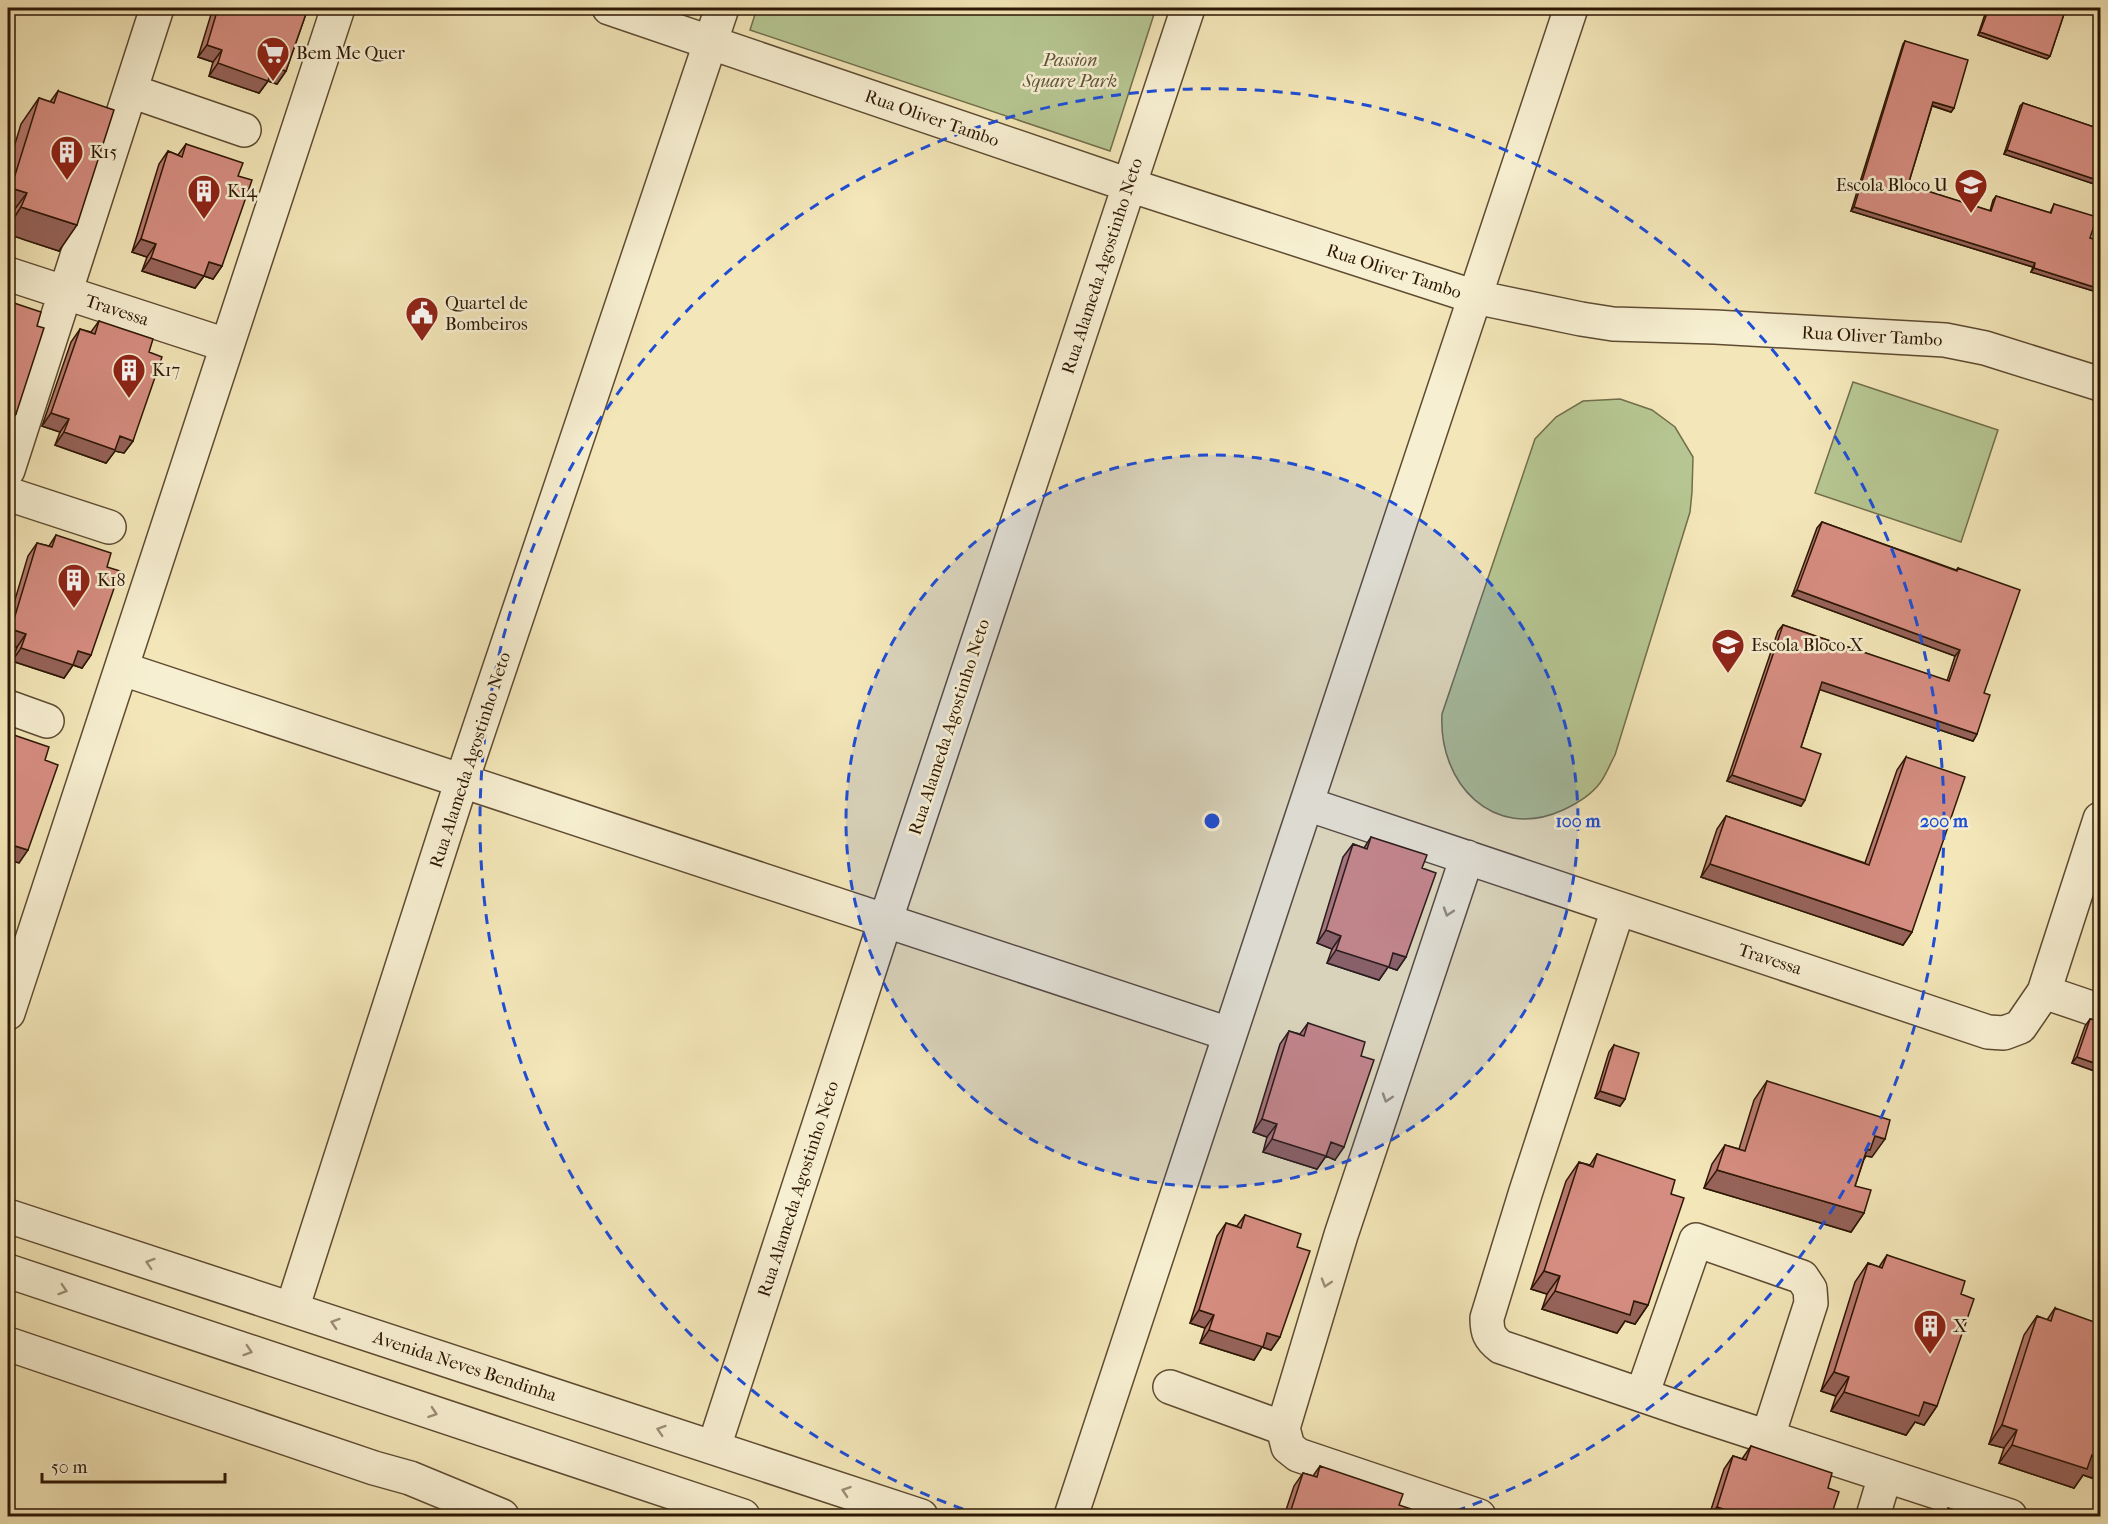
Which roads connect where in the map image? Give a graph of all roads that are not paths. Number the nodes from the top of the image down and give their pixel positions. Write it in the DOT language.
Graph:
graph roads {
  1 [pos="158,8"];
  2 [pos="338,8"];
  3 [pos="609,8"];
  4 [pos="722,8"];
  5 [pos="1188,8"];
  6 [pos="1571,8"];
  7 [pos="711,42"];
  8 [pos="131,91"];
  9 [pos="244,130"];
  10 [pos="1129,186"];
  11 [pos="8,274"];
  12 [pos="66,293"];
  13 [pos="1475,297"];
  14 [pos="226,345"];
  15 [pos="2100,384"];
  16 [pos="8,470"];
  17 [pos="8,494"];
  18 [pos="109,527"];
  19 [pos="123,669"];
  20 [pos="8,707"];
  21 [pos="47,721"];
  22 [pos="462,780"];
  23 [pos="1307,804"];
  24 [pos="2100,819"];
  25 [pos="1467,857"];
  26 [pos="1618,909"];
  27 [pos="885,922"];
  28 [pos="2044,992"];
  29 [pos="2100,1011"];
  30 [pos="8,1013"];
  31 [pos="1229,1034"];
  32 [pos="8,1216"];
  33 [pos="8,1271"];
  34 [pos="291,1309"];
  35 [pos="8,1344"];
  36 [pos="1170,1387"];
  37 [pos="1642,1395"];
  38 [pos="1283,1428"];
  39 [pos="1768,1436"];
  40 [pos="714,1447"];
  41 [pos="1885,1476"];
  42 [pos="502,1516"];
  43 [pos="743,1516"];
  44 [pos="921,1516"];
  45 [pos="1071,1516"];
  46 [pos="1479,1516"];
  47 [pos="1873,1516"];
  48 [pos="2010,1516"];
  1 -- 8 [label="street"];
  2 -- 14 [label="street"];
  3 -- 7 [label="street, Rua Oliver Tambo"];
  4 -- 7 [label="street, Rua Alameda Agostinho Neto"];
  5 -- 10 [label="street, Rua Alameda Agostinho Neto"];
  6 -- 13 [label="street"];
  7 -- 10 [label="street, Rua Oliver Tambo"];
  7 -- 22 [label="street, Rua Alameda Agostinho Neto"];
  8 -- 9 [label="street"];
  8 -- 12 [label="street"];
  10 -- 13 [label="street, Rua Oliver Tambo"];
  10 -- 27 [label="street, Rua Alameda Agostinho Neto"];
  11 -- 12 [label="street, Travessa"];
  12 -- 14 [label="street, Travessa"];
  12 -- 16 [label="street"];
  13 -- 15 [label="street, Rua Oliver Tambo"];
  13 -- 23 [label="street"];
  14 -- 19 [label="street"];
  17 -- 18 [label="street"];
  19 -- 22 [label="street"];
  19 -- 30 [label="street"];
  20 -- 21 [label="street"];
  22 -- 27 [label="street"];
  22 -- 34 [label="street, Rua Alameda Agostinho Neto"];
  23 -- 25 [label="street, Travessa"];
  23 -- 31 [label="street"];
  24 -- 28 [label="street, Travessa"];
  25 -- 26 [label="street, Travessa"];
  25 -- 38 [label="street, one-way"];
  26 -- 28 [label="street, Travessa"];
  26 -- 37 [label="street"];
  27 -- 31 [label="street"];
  27 -- 40 [label="street, Rua Alameda Agostinho Neto"];
  28 -- 29 [label="street"];
  31 -- 45 [label="street"];
  34 -- 32 [label="street, Avenida Neves Bendinha, one-way"];
  33 -- 43 [label="street, one-way"];
  40 -- 34 [label="street, Avenida Neves Bendinha, one-way"];
  35 -- 42 [label="street"];
  36 -- 38 [label="street"];
  37 -- 39 [label="street"];
  37 -- 39 [label="street"];
  38 -- 46 [label="street"];
  39 -- 41 [label="street"];
  44 -- 40 [label="street, Avenida Neves Bendinha, one-way"];
  41 -- 47 [label="street"];
  41 -- 48 [label="street"];
}
